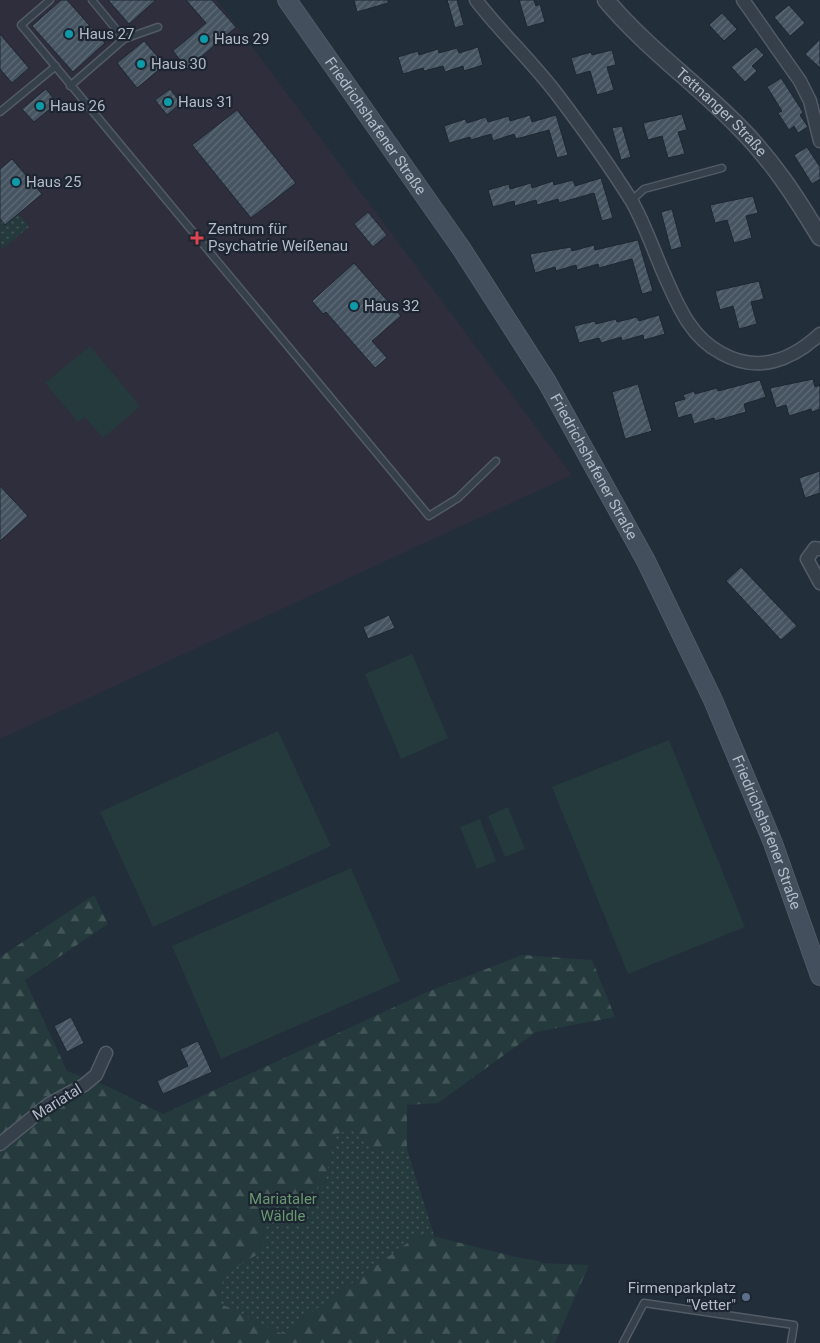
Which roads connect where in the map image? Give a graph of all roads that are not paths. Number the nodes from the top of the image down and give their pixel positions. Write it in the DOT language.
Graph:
graph roads {
  1 [pos="50,0"];
  2 [pos="92,0"];
  3 [pos="287,0"];
  4 [pos="476,0"];
  5 [pos="606,0"];
  6 [pos="743,0"];
  7 [pos="158,27"];
  8 [pos="124,39"];
  9 [pos="56,66"];
  10 [pos="70,86"];
  11 [pos="0,112"];
  12 [pos="820,141"];
  13 [pos="722,168"];
  14 [pos="632,201"];
  15 [pos="820,237"];
  16 [pos="820,334"];
  17 [pos="496,461"];
  18 [pos="820,549"];
  19 [pos="820,583"];
  20 [pos="820,976"];
  21 [pos="106,1053"];
  22 [pos="0,1144"];
  23 [pos="623,1343"];
  24 [pos="791,1343"];
  1 -- 9 [label="lane"];
  2 -- 8 [label="lane"];
  3 -- 20 [label="main road, Friedrichshafener Straße"];
  4 -- 14 [label="street"];
  5 -- 15 [label="street, Tettnanger Straße"];
  6 -- 12 [label="street"];
  7 -- 8 [label="lane"];
  8 -- 10 [label="lane"];
  9 -- 10 [label="lane"];
  9 -- 11 [label="lane"];
  10 -- 17 [label="lane"];
  13 -- 14 [label="lane"];
  14 -- 16 [label="street"];
  18 -- 19 [label="street"];
  21 -- 22 [label="street, Mariatal"];
  23 -- 24 [label="lane"];
}
